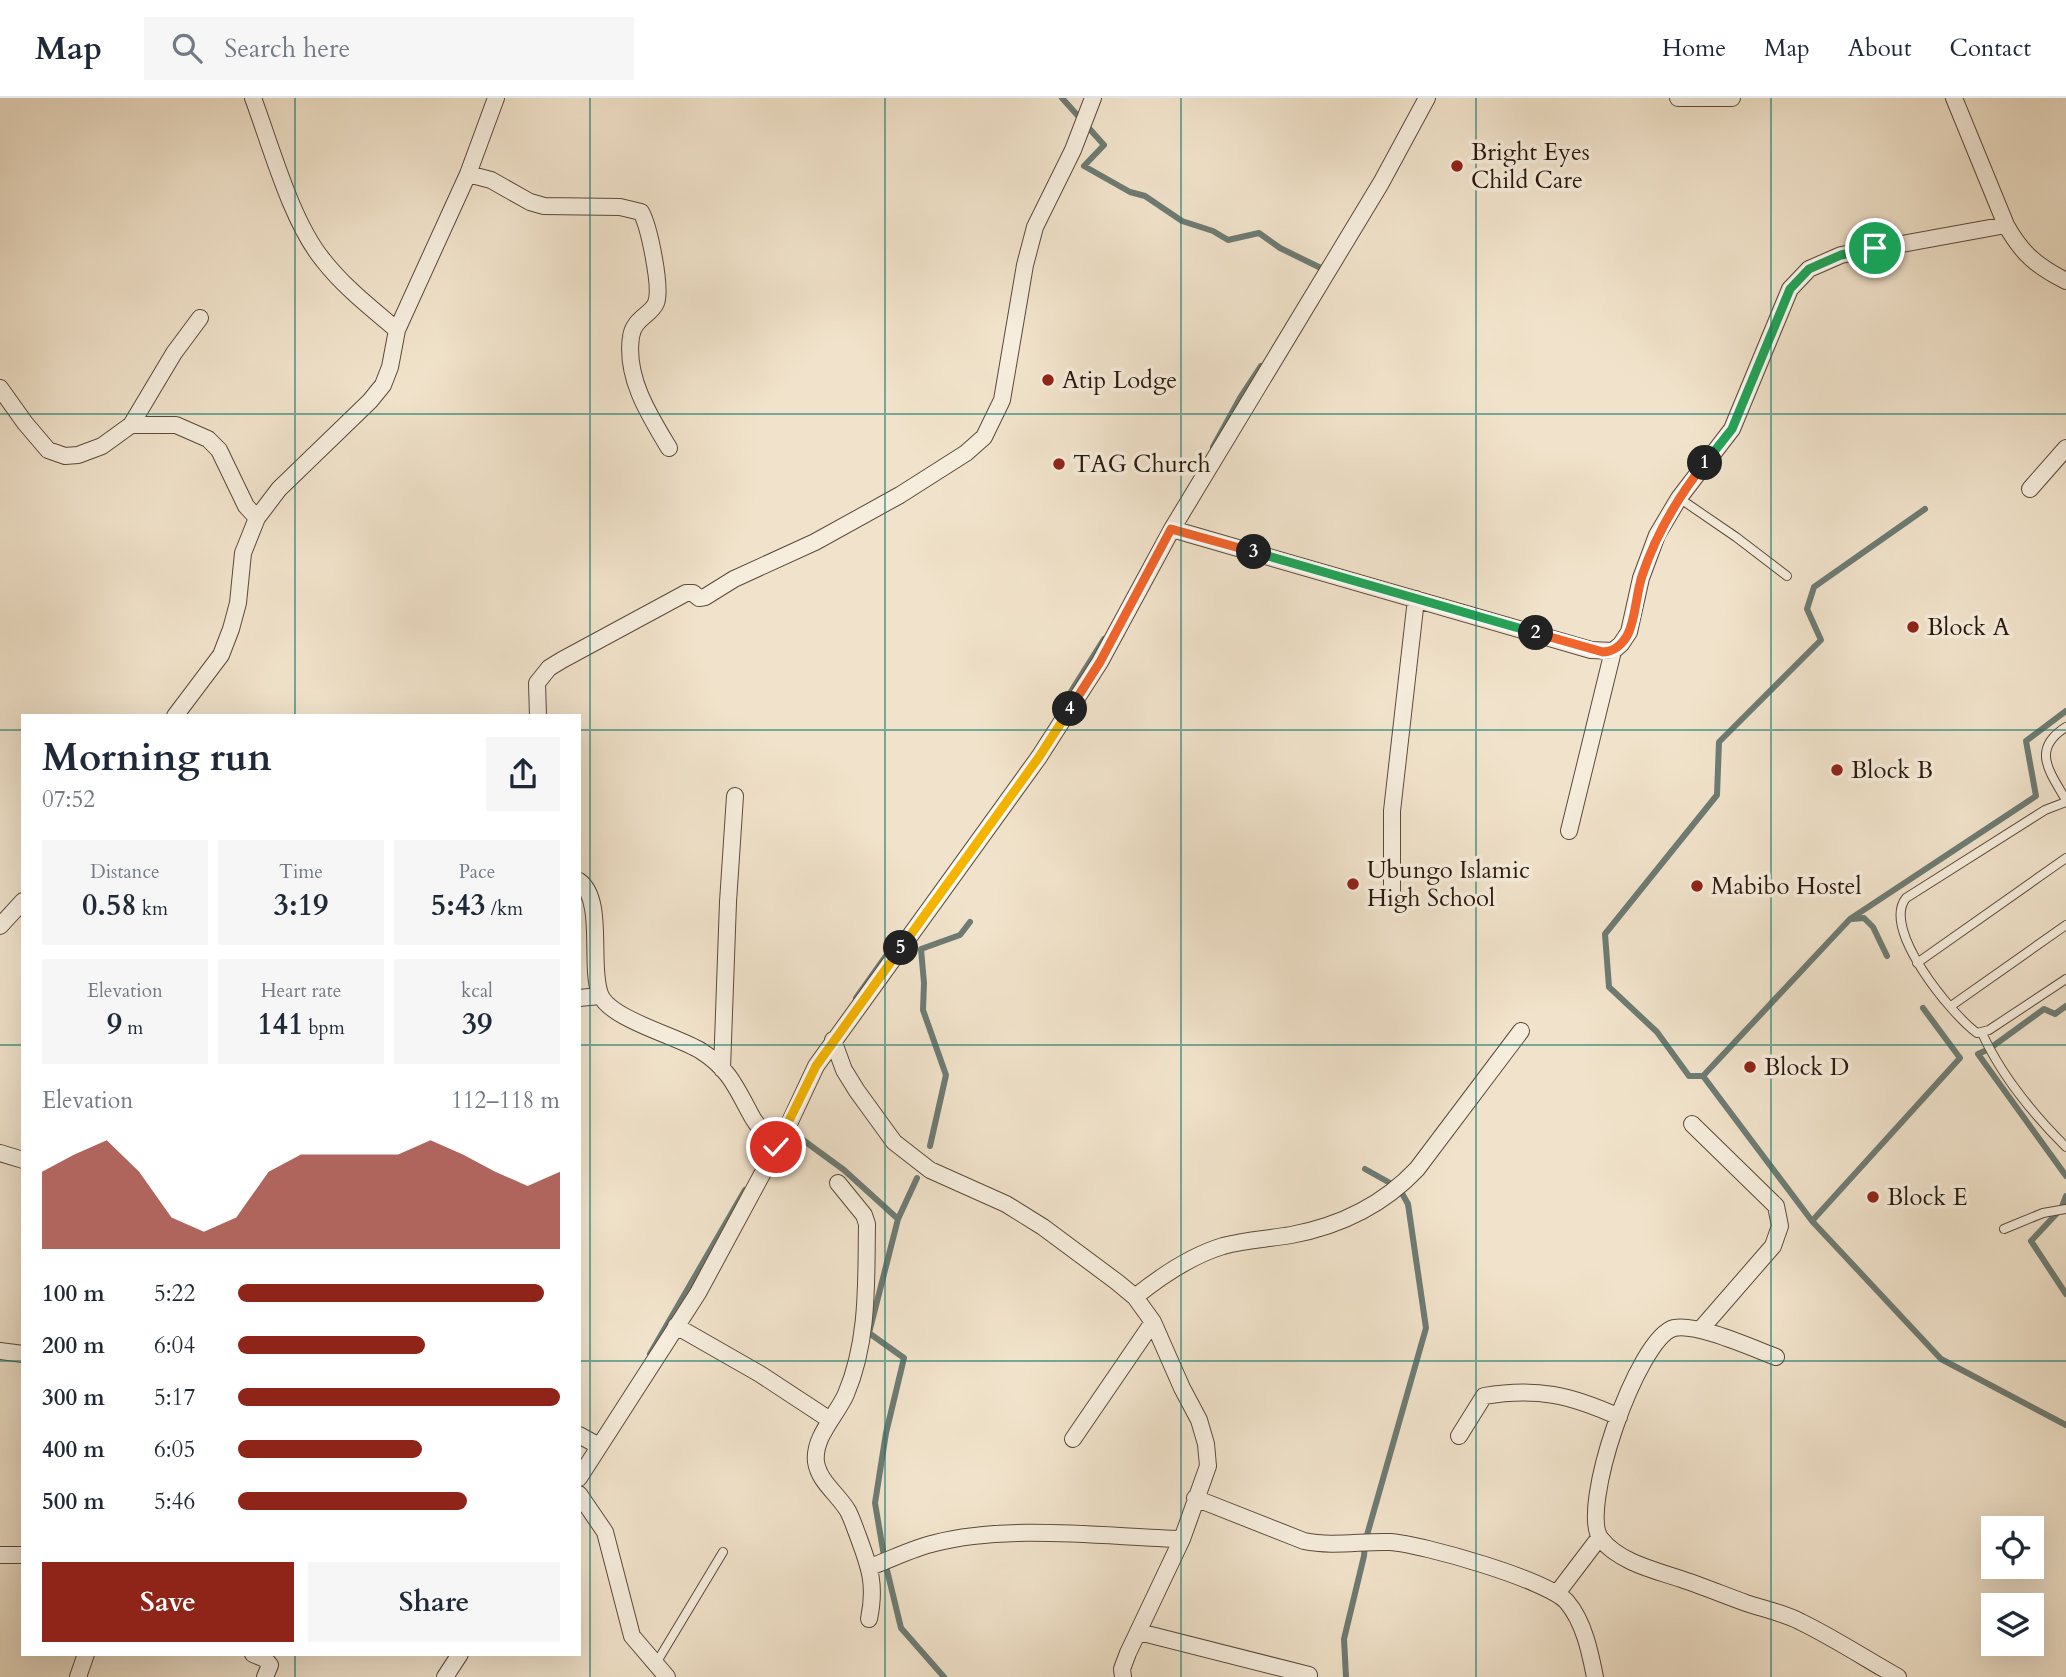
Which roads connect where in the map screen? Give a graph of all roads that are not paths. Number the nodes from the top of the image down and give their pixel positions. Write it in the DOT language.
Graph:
graph roads {
  1 [pos="253,98"];
  2 [pos="496,98"];
  3 [pos="1093,98"];
  4 [pos="1427,98"];
  5 [pos="1678,98"];
  6 [pos="1732,98"];
  7 [pos="1954,98"];
  8 [pos="468,174"];
  9 [pos="2006,225"];
  10 [pos="2066,281"];
  11 [pos="200,318"];
  12 [pos="397,330"];
  13 [pos="0,388"];
  14 [pos="131,425"];
  15 [pos="669,448"];
  16 [pos="2066,448"];
  17 [pos="2029,489"];
  18 [pos="1679,498"];
  19 [pos="257,518"];
  20 [pos="1171,529"];
  21 [pos="1787,576"];
  22 [pos="1416,598"];
  23 [pos="1613,651"];
  24 [pos="177,714"];
  25 [pos="538,714"];
  26 [pos="2066,727"];
  27 [pos="735,796"];
  28 [pos="2066,801"];
  29 [pos="1569,831"];
  30 [pos="2066,858"];
  31 [pos="581,882"];
  32 [pos="1392,900"];
  33 [pos="21,903"];
  34 [pos="2066,925"];
  35 [pos="0,926"];
  36 [pos="1917,963"];
  37 [pos="2066,979"];
  38 [pos="600,996"];
  39 [pos="581,998"];
  40 [pos="1951,1006"];
  41 [pos="1521,1031"];
  42 [pos="1982,1033"];
  43 [pos="833,1040"];
  44 [pos="722,1069"];
  45 [pos="1692,1124"];
  46 [pos="776,1147"];
  47 [pos="2066,1147"];
  48 [pos="0,1153"];
  49 [pos="21,1159"];
  50 [pos="838,1183"];
  51 [pos="2066,1209"];
  52 [pos="2004,1229"];
  53 [pos="1135,1297"];
  54 [pos="1153,1322"];
  55 [pos="676,1326"];
  56 [pos="1700,1330"];
  57 [pos="0,1351"];
  58 [pos="21,1354"];
  59 [pos="1776,1357"];
  60 [pos="1619,1416"];
  61 [pos="830,1420"];
  62 [pos="581,1436"];
  63 [pos="1459,1436"];
  64 [pos="1073,1440"];
  65 [pos="599,1446"];
  66 [pos="581,1475"];
  67 [pos="581,1497"];
  68 [pos="1195,1498"];
  69 [pos="1599,1538"];
  70 [pos="1182,1539"];
  71 [pos="723,1552"];
  72 [pos="0,1555"];
  73 [pos="21,1555"];
  74 [pos="870,1567"];
  75 [pos="1558,1592"];
  76 [pos="869,1619"];
  77 [pos="1139,1632"];
  78 [pos="85,1656"];
  79 [pos="256,1656"];
  80 [pos="459,1656"];
  81 [pos="661,1671"];
  82 [pos="1309,1675"];
  83 [pos="78,1677"];
  84 [pos="265,1677"];
  85 [pos="445,1677"];
  86 [pos="1123,1677"];
  87 [pos="1595,1677"];
  88 [pos="1898,1677"];
  1 -- 12 [label="street"];
  2 -- 8 [label="street"];
  3 -- 25 [label="street"];
  4 -- 20 [label="street"];
  5 -- 6 [label="street"];
  7 -- 9 [label="street"];
  8 -- 12 [label="street"];
  8 -- 15 [label="street"];
  9 -- 10 [label="street"];
  9 -- 18 [label="street"];
  11 -- 14 [label="street"];
  12 -- 19 [label="street"];
  13 -- 14 [label="street"];
  14 -- 19 [label="street"];
  16 -- 17 [label="street"];
  18 -- 21 [label="lane"];
  18 -- 23 [label="street"];
  19 -- 24 [label="street"];
  20 -- 22 [label="street"];
  20 -- 43 [label="street"];
  22 -- 23 [label="street"];
  22 -- 32 [label="street"];
  23 -- 29 [label="street"];
  26 -- 28 [label="lane"];
  27 -- 44 [label="street"];
  28 -- 36 [label="lane"];
  30 -- 36 [label="lane"];
  31 -- 38 [label="street"];
  33 -- 35 [label="street"];
  34 -- 40 [label="lane"];
  36 -- 40 [label="lane"];
  37 -- 42 [label="lane"];
  38 -- 39 [label="street"];
  38 -- 44 [label="street"];
  40 -- 42 [label="lane"];
  41 -- 53 [label="street"];
  42 -- 47 [label="lane"];
  43 -- 46 [label="street"];
  43 -- 53 [label="street"];
  44 -- 46 [label="street"];
  45 -- 56 [label="street"];
  46 -- 55 [label="street"];
  48 -- 49 [label="street"];
  50 -- 61 [label="street"];
  51 -- 52 [label="lane"];
  53 -- 54 [label="street"];
  54 -- 64 [label="street"];
  54 -- 68 [label="street"];
  55 -- 61 [label="street"];
  55 -- 65 [label="street"];
  56 -- 59 [label="street"];
  56 -- 60 [label="street"];
  57 -- 58 [label="street"];
  60 -- 63 [label="street"];
  60 -- 69 [label="street"];
  61 -- 74 [label="street"];
  62 -- 65 [label="street"];
  65 -- 66 [label="street"];
  67 -- 81 [label="street"];
  68 -- 70 [label="street"];
  68 -- 75 [label="street"];
  69 -- 75 [label="street"];
  69 -- 88 [label="street"];
  70 -- 74 [label="street"];
  70 -- 77 [label="street"];
  71 -- 81 [label="lane"];
  72 -- 73 [label="street"];
  74 -- 76 [label="street"];
  75 -- 87 [label="street"];
  77 -- 82 [label="street"];
  77 -- 86 [label="street"];
  78 -- 83 [label="street"];
  79 -- 84 [label="street"];
  80 -- 85 [label="street"];
}
